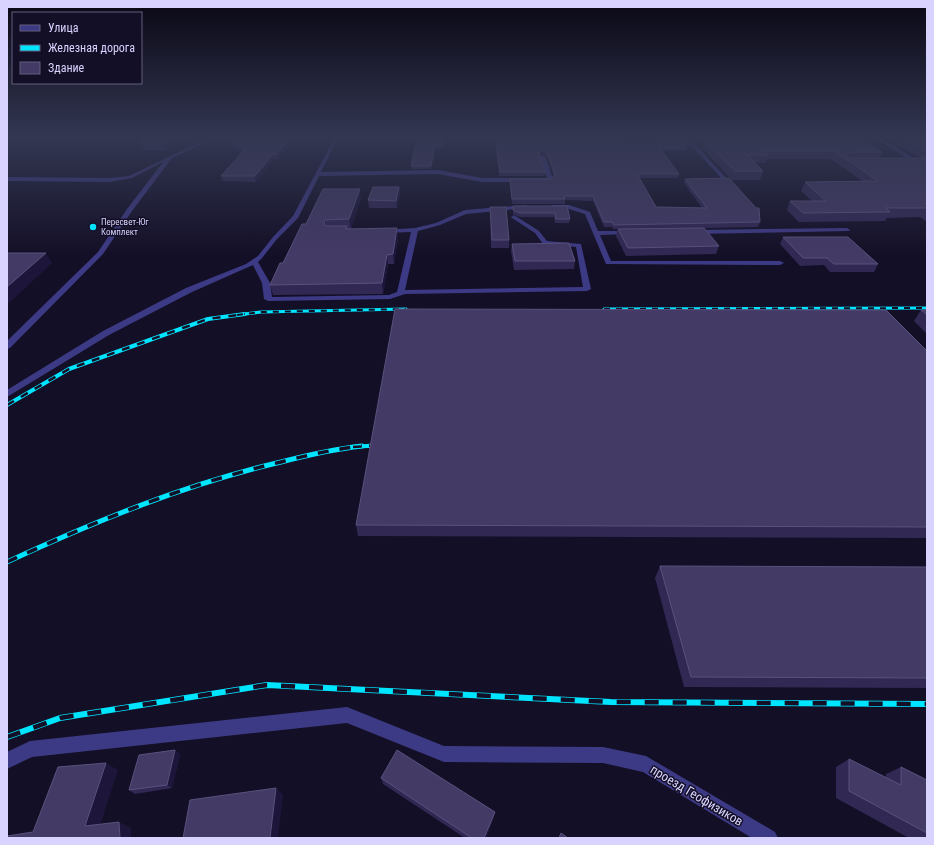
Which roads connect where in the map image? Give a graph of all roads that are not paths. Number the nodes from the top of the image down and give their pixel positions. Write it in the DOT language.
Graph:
graph roads {
  1 [pos="131,176"];
  2 [pos="155,176"];
  3 [pos="316,176"];
  4 [pos="462,176"];
  5 [pos="549,176"];
  6 [pos="722,176"];
  7 [pos="7,179"];
  8 [pos="711,180"];
  9 [pos="534,207"];
  10 [pos="548,207"];
  11 [pos="514,217"];
  12 [pos="415,230"];
  13 [pos="847,230"];
  14 [pos="376,231"];
  15 [pos="635,232"];
  16 [pos="690,232"];
  17 [pos="596,233"];
  18 [pos="254,261"];
  19 [pos="780,263"];
  20 [pos="400,294"];
  21 [pos="7,346"];
  22 [pos="7,394"];
  23 [pos="7,760"];
  24 [pos="769,838"];
  1 -- 7 [label="street"];
  2 -- 21 [label="street"];
  3 -- 18 [label="street"];
  4 -- 5 [label="street"];
  6 -- 8 [label="street"];
  9 -- 12 [label="street"];
  10 -- 17 [label="street"];
  11 -- 20 [label="street"];
  12 -- 14 [label="street"];
  12 -- 20 [label="street"];
  13 -- 16 [label="street"];
  15 -- 17 [label="street"];
  17 -- 19 [label="street"];
  18 -- 20 [label="street"];
  18 -- 22 [label="street"];
  23 -- 24 [label="street, проезд Геофизиков"];
}
